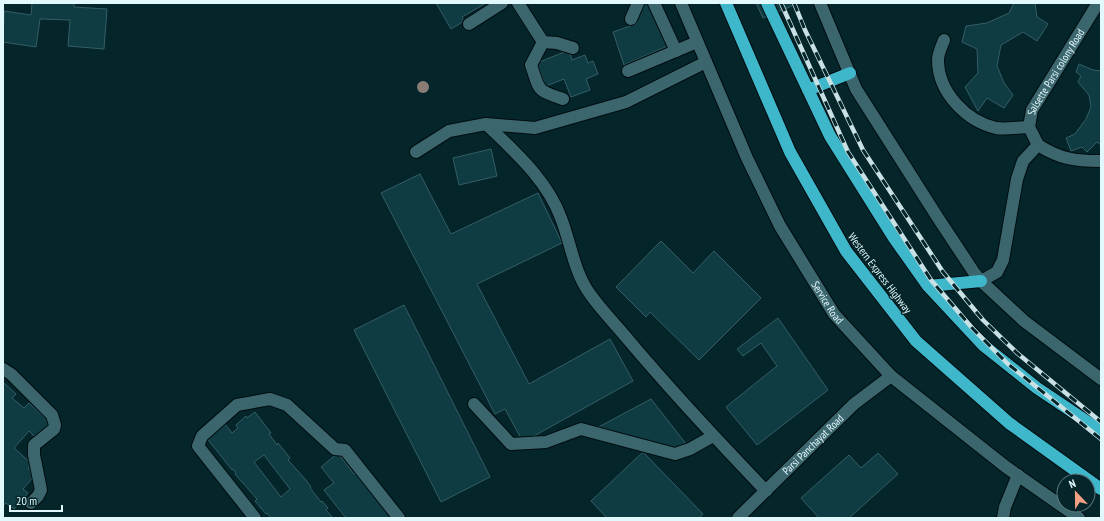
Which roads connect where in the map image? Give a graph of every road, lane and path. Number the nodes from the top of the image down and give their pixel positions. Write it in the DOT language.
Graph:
graph roads {
  1 [pos="502,3"];
  2 [pos="518,3"];
  3 [pos="638,3"];
  4 [pos="654,3"];
  5 [pos="681,3"];
  6 [pos="726,3"];
  7 [pos="767,3"];
  8 [pos="820,3"];
  9 [pos="1098,3"];
  10 [pos="631,19"];
  11 [pos="470,24"];
  12 [pos="944,40"];
  13 [pos="543,42"];
  14 [pos="697,42"];
  15 [pos="573,48"];
  16 [pos="676,51"];
  17 [pos="706,62"];
  18 [pos="628,71"];
  19 [pos="850,73"];
  20 [pos="808,90"];
  21 [pos="563,99"];
  22 [pos="486,124"];
  23 [pos="1029,127"];
  24 [pos="1038,144"];
  25 [pos="416,152"];
  26 [pos="1101,160"];
  27 [pos="981,281"];
  28 [pos="928,286"];
  29 [pos="3,369"];
  30 [pos="891,376"];
  31 [pos="1101,379"];
  32 [pos="474,404"];
  33 [pos="1101,431"];
  34 [pos="713,436"];
  35 [pos="1018,475"];
  36 [pos="1101,489"];
  37 [pos="766,491"];
  38 [pos="31,503"];
  39 [pos="255,518"];
  40 [pos="399,518"];
  41 [pos="738,518"];
  42 [pos="1003,518"];
  43 [pos="1079,518"];
  1 -- 11 [label="street"];
  2 -- 13 [label="street"];
  3 -- 10 [label="street"];
  4 -- 16 [label="street"];
  5 -- 14 [label="street, Service Road"];
  6 -- 36 [label="highway, Western Express Highway"];
  7 -- 20 [label="highway"];
  8 -- 19 [label="street"];
  9 -- 23 [label="street, Salsette Parsi colony Road"];
  12 -- 23 [label="street"];
  13 -- 15 [label="street"];
  13 -- 21 [label="street"];
  14 -- 16 [label="street"];
  14 -- 17 [label="street, Service Road"];
  16 -- 18 [label="street"];
  17 -- 22 [label="street"];
  17 -- 30 [label="street, Service Road"];
  19 -- 20 [label="highway"];
  19 -- 27 [label="street"];
  20 -- 28 [label="highway"];
  22 -- 25 [label="street"];
  22 -- 34 [label="street"];
  23 -- 24 [label="street, Salsette Parsi colony Road"];
  24 -- 26 [label="street"];
  24 -- 27 [label="street"];
  27 -- 28 [label="highway"];
  27 -- 31 [label="street"];
  28 -- 33 [label="highway"];
  29 -- 38 [label="street"];
  30 -- 35 [label="street, Service Road"];
  30 -- 37 [label="street, Parsi Panchayat Road"];
  32 -- 34 [label="street"];
  34 -- 37 [label="street"];
  35 -- 42 [label="street"];
  35 -- 43 [label="street, Service Road"];
  37 -- 41 [label="street, Parsi Panchayat Road"];
  39 -- 40 [label="street"];
}
